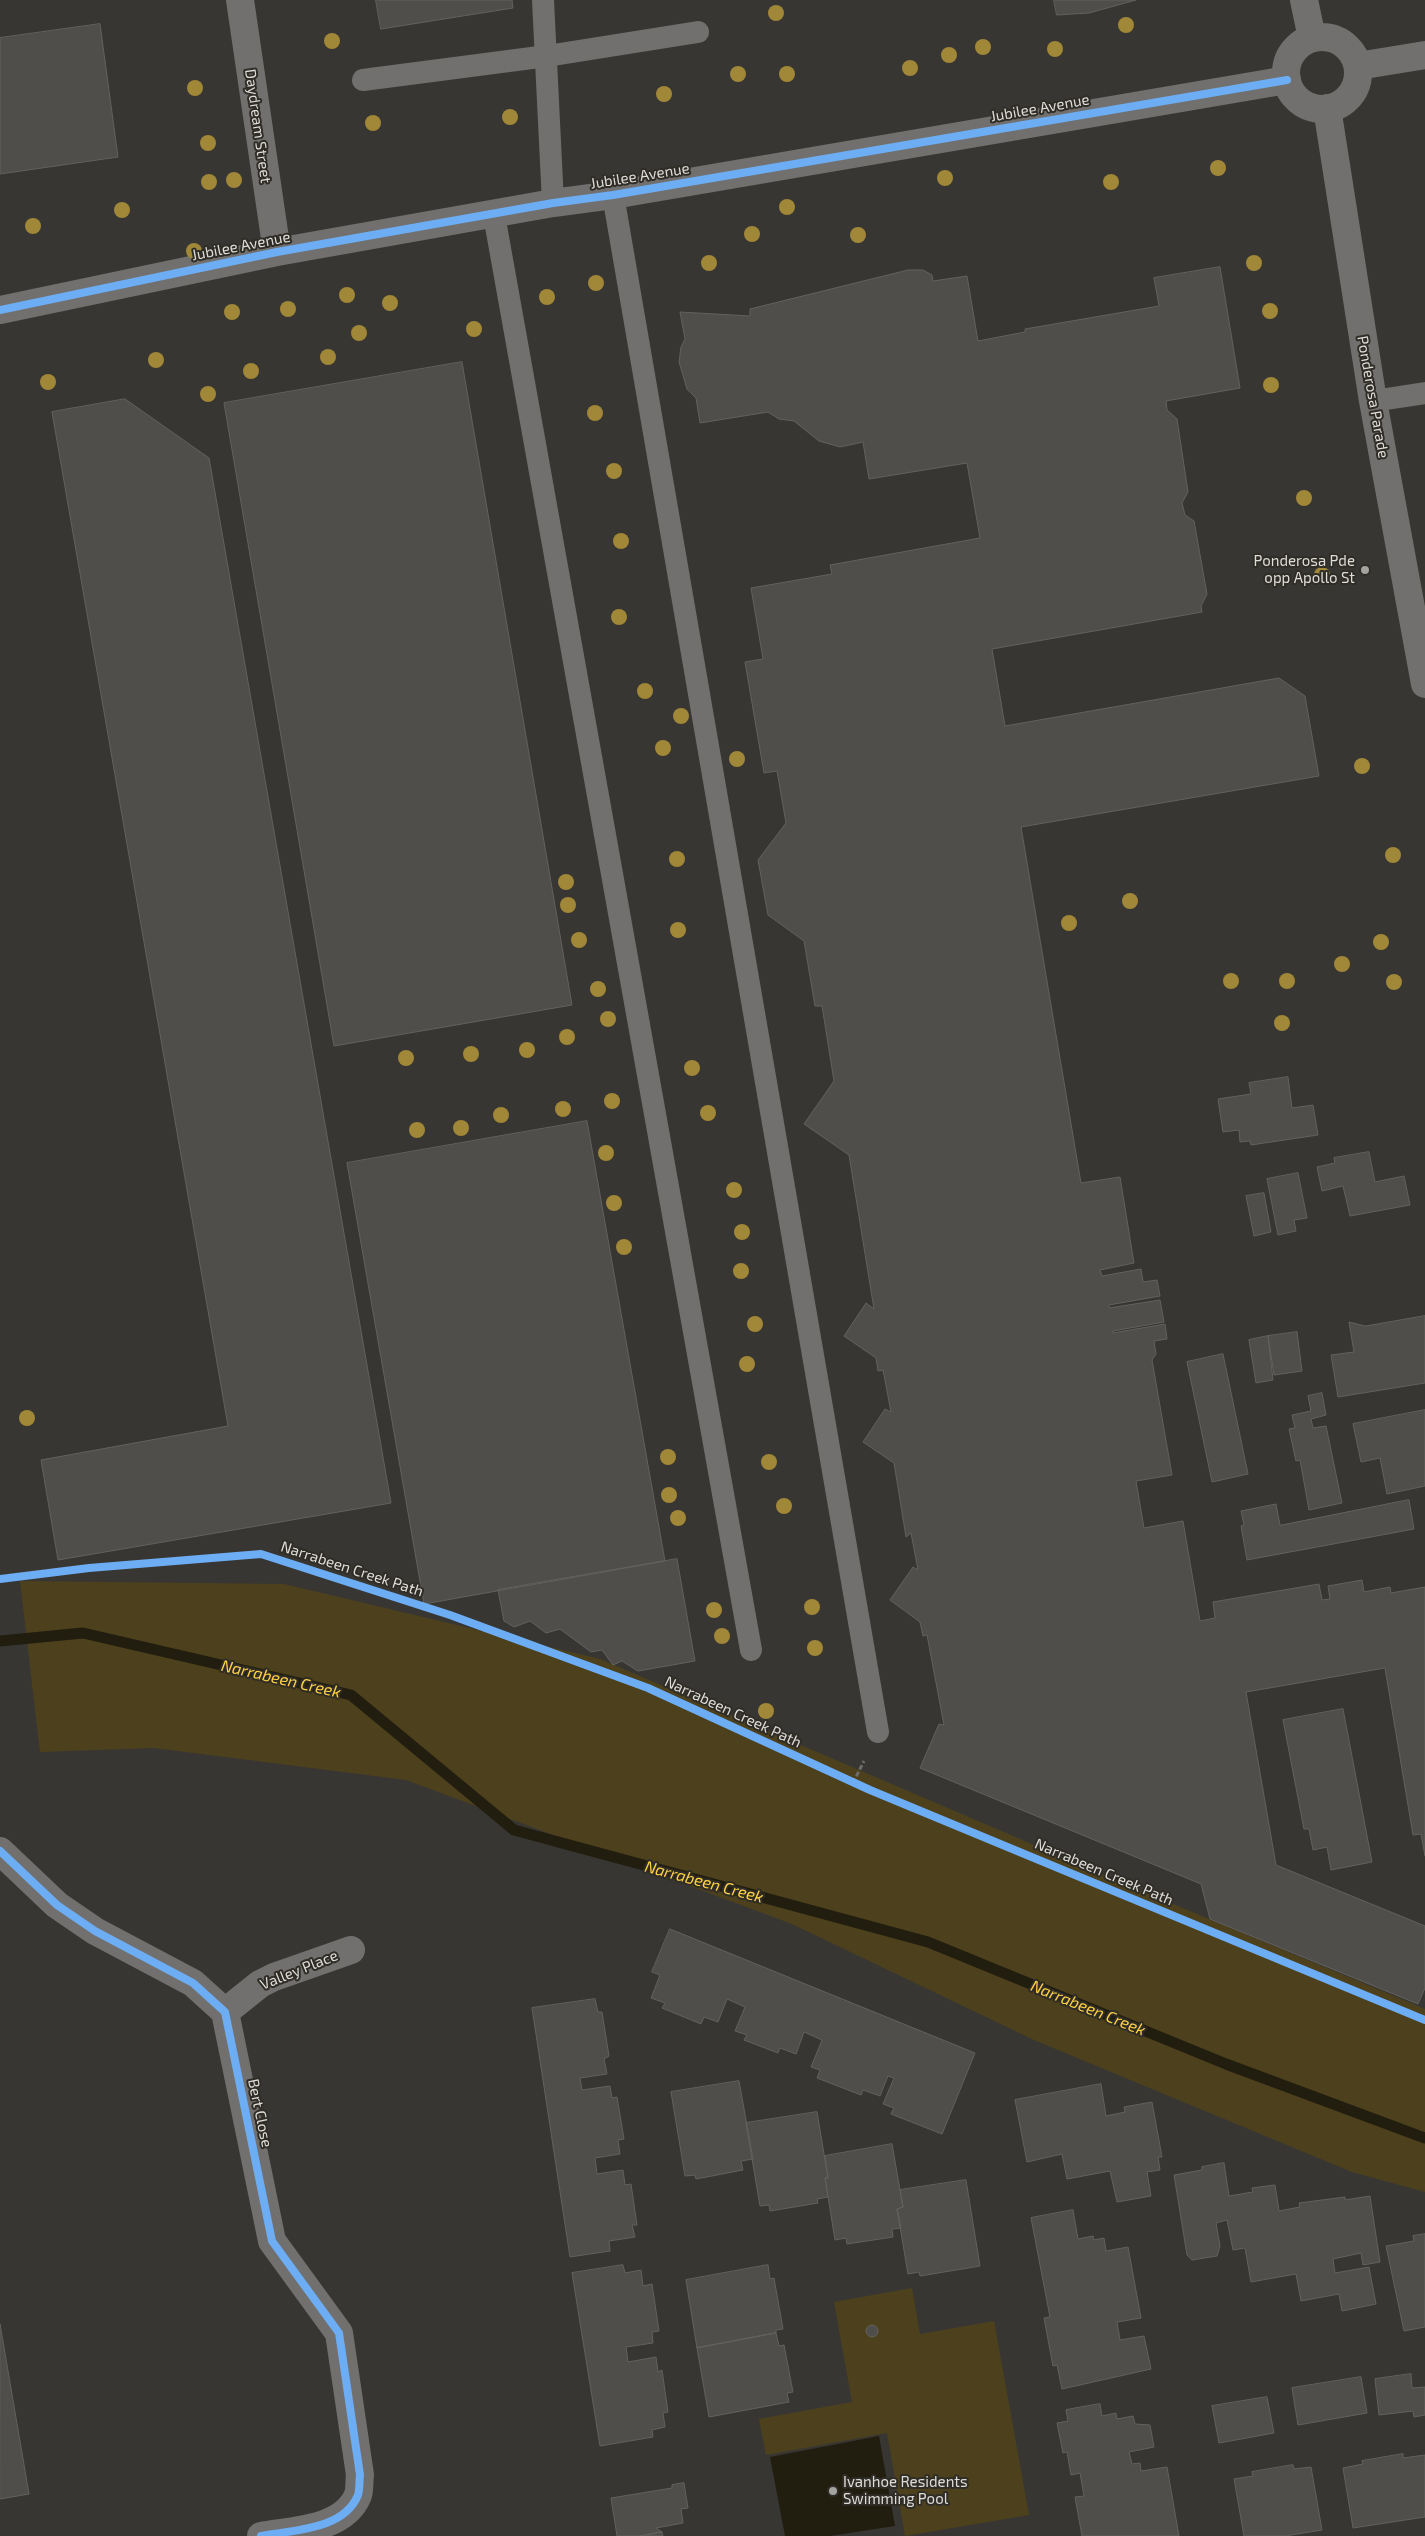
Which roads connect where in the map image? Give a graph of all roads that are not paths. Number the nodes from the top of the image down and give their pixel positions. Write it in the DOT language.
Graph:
graph roads {
  1 [pos="240,0"];
  2 [pos="543,0"];
  3 [pos="1304,0"];
  4 [pos="698,32"];
  5 [pos="1312,38"];
  6 [pos="1425,55"];
  7 [pos="547,56"];
  8 [pos="1358,66"];
  9 [pos="362,80"];
  10 [pos="1287,80"];
  11 [pos="1328,108"];
  12 [pos="613,195"];
  13 [pos="553,202"];
  14 [pos="494,215"];
  15 [pos="277,252"];
  16 [pos="0,310"];
  17 [pos="1425,393"];
  18 [pos="1373,401"];
  19 [pos="1425,684"];
  20 [pos="751,1650"];
  21 [pos="878,1732"];
  22 [pos="0,1851"];
  23 [pos="351,1950"];
  24 [pos="225,2012"];
  25 [pos="262,2536"];
  1 -- 15 [label="street, Daydream Street"];
  2 -- 7 [label="lane"];
  3 -- 5 [label="street"];
  4 -- 7 [label="lane"];
  5 -- 8 [label="street"];
  5 -- 10 [label="street"];
  6 -- 8 [label="street"];
  7 -- 9 [label="lane"];
  7 -- 13 [label="lane"];
  8 -- 11 [label="street"];
  10 -- 11 [label="street"];
  10 -- 12 [label="street, Jubilee Avenue"];
  11 -- 18 [label="street, Ponderosa Parade"];
  12 -- 13 [label="street, Jubilee Avenue"];
  12 -- 21 [label="lane"];
  13 -- 14 [label="street, Jubilee Avenue"];
  14 -- 15 [label="street, Jubilee Avenue"];
  14 -- 20 [label="lane"];
  15 -- 16 [label="street, Jubilee Avenue"];
  17 -- 18 [label="lane"];
  18 -- 19 [label="street, Ponderosa Parade"];
  22 -- 24 [label="street"];
  23 -- 24 [label="street, Valley Place"];
  24 -- 25 [label="street, Bert Close"];
}
